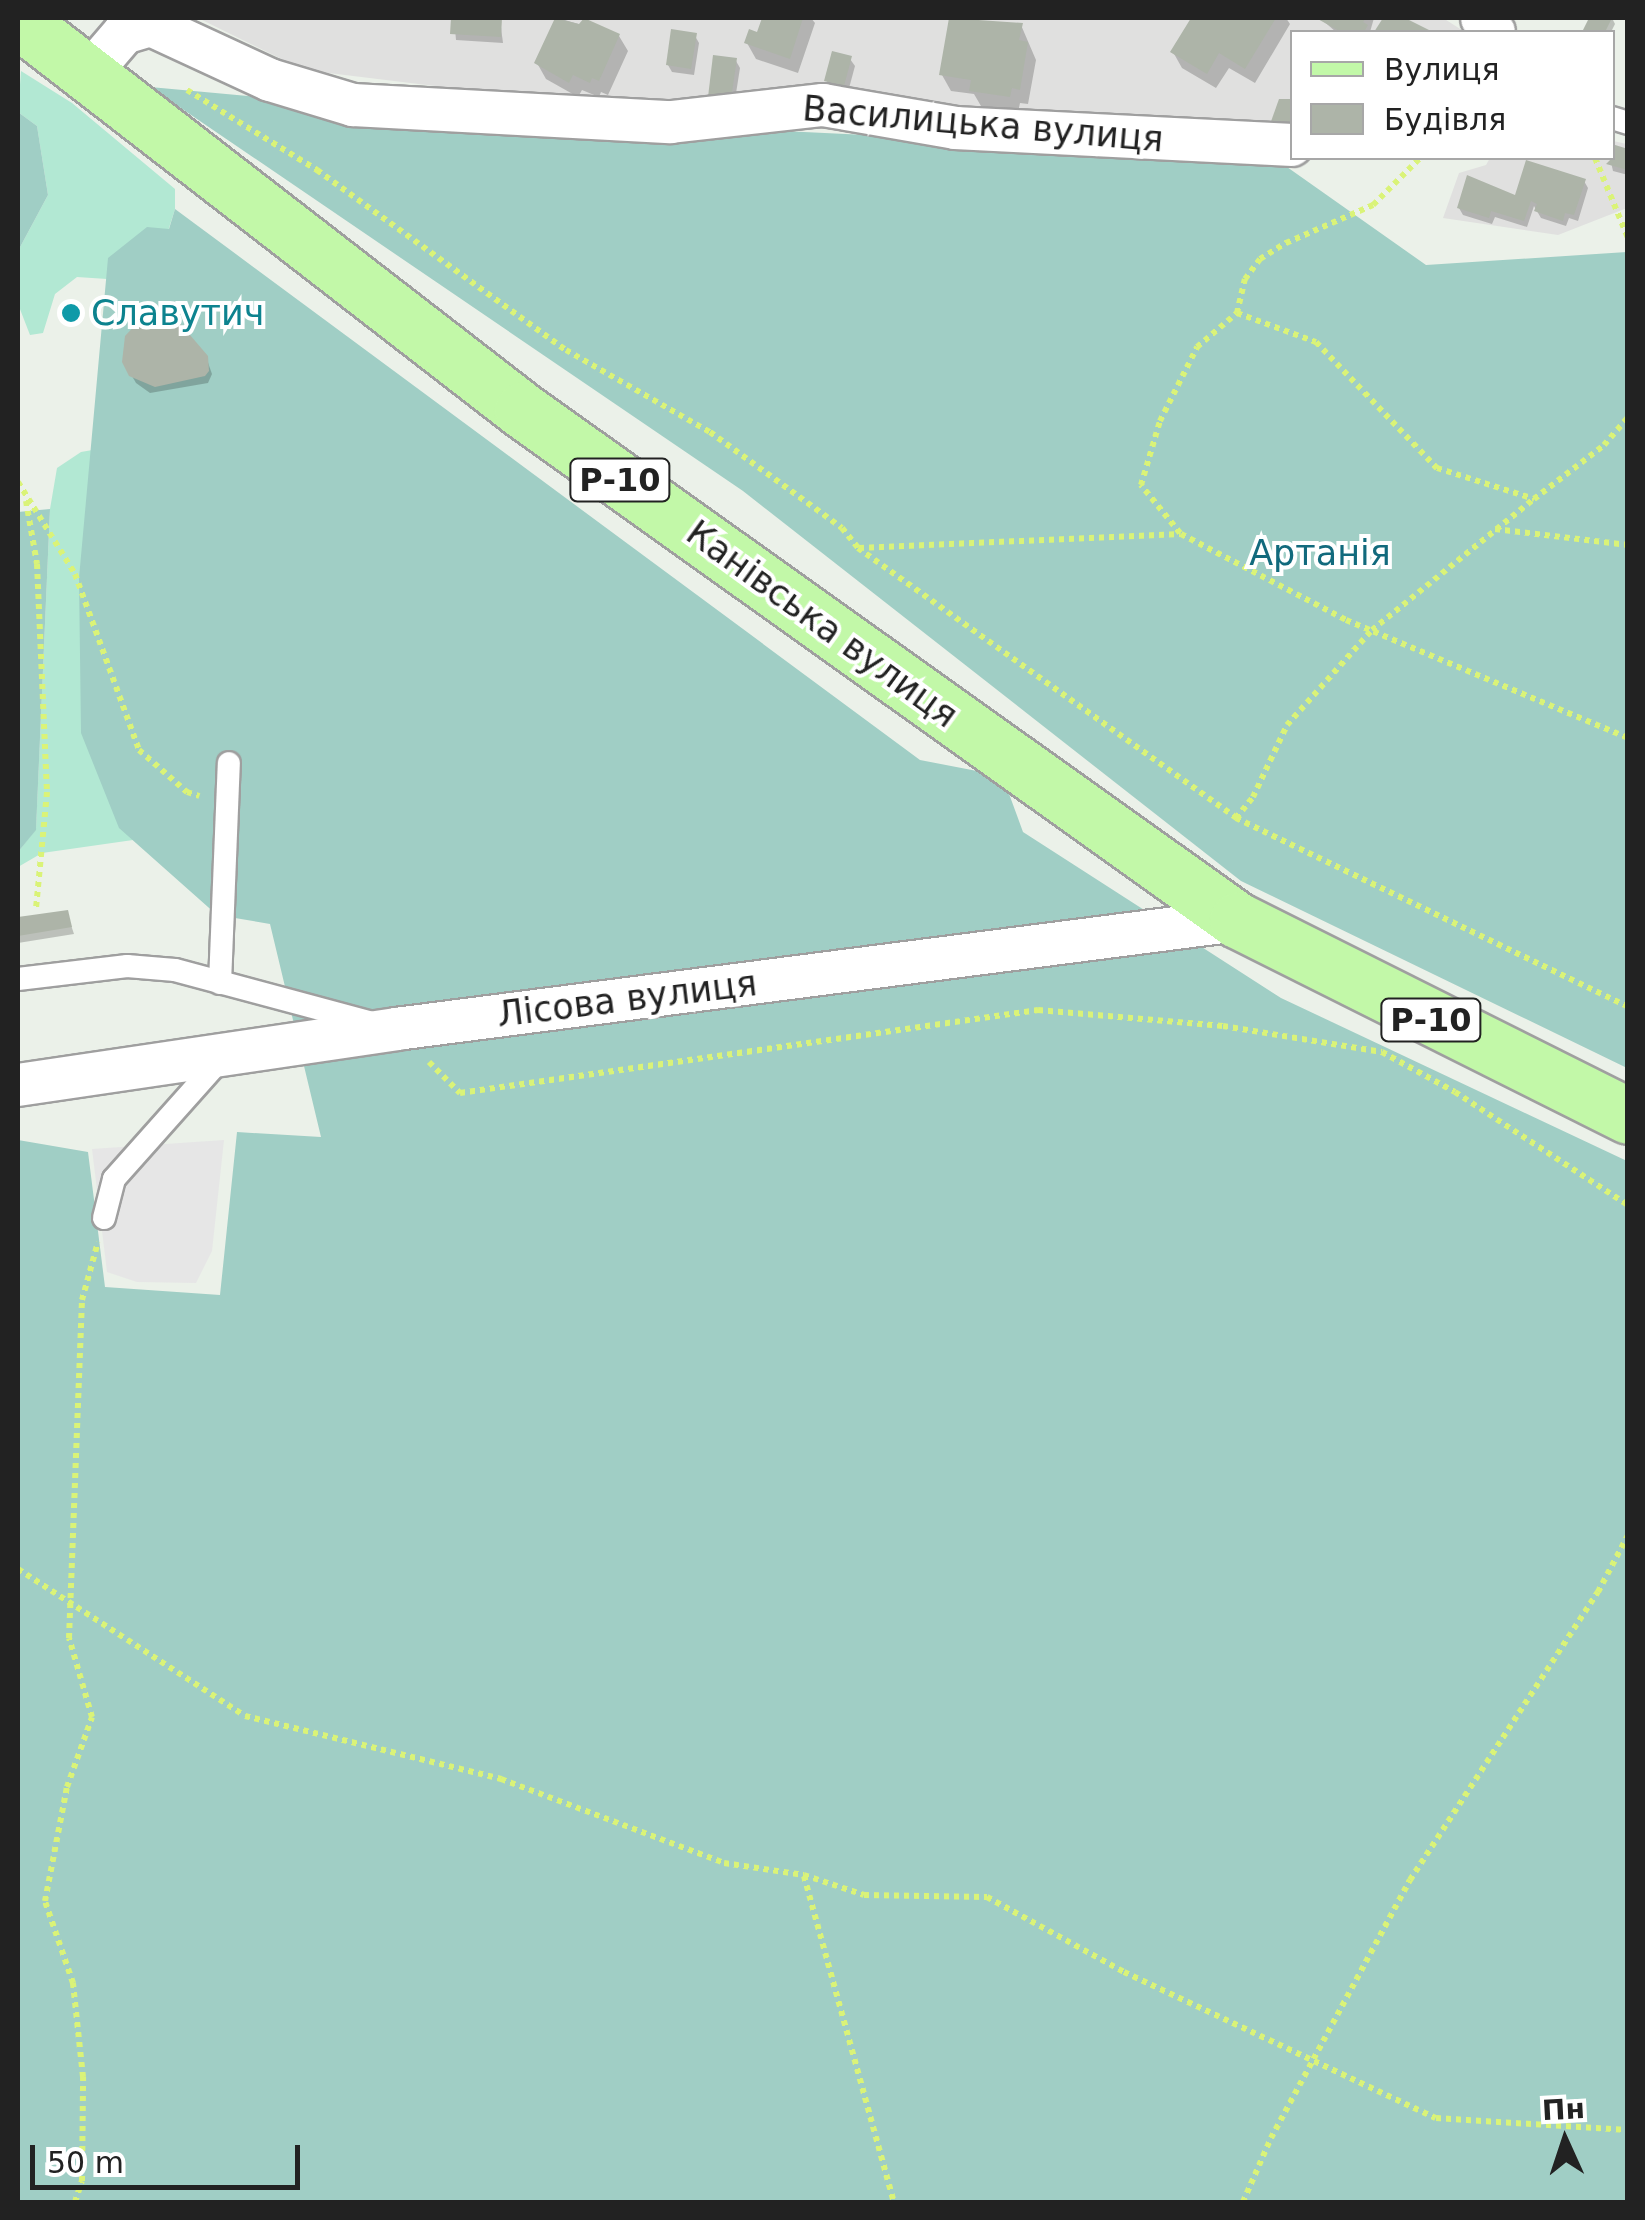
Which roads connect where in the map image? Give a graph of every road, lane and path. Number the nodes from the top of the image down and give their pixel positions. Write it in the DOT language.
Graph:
graph roads {
  1 [pos="18,20"];
  2 [pos="154,21"];
  3 [pos="88,75"];
  4 [pos="174,82"];
  5 [pos="1290,145"];
  6 [pos="1418,160"];
  7 [pos="1596,160"];
  8 [pos="1628,238"];
  9 [pos="1236,314"];
  10 [pos="1628,418"];
  11 [pos="18,482"];
  12 [pos="1534,498"];
  13 [pos="26,501"];
  14 [pos="1494,528"];
  15 [pos="1181,534"];
  16 [pos="1628,546"];
  17 [pos="858,548"];
  18 [pos="1372,630"];
  19 [pos="1628,738"];
  20 [pos="229,763"];
  21 [pos="226,811"];
  22 [pos="1236,818"];
  23 [pos="36,908"];
  24 [pos="1237,920"];
  25 [pos="18,979"];
  26 [pos="220,983"];
  27 [pos="1628,1007"];
  28 [pos="396,1030"];
  29 [pos="223,1057"];
  30 [pos="28,1079"];
  31 [pos="1628,1116"];
  32 [pos="1628,1205"];
  33 [pos="104,1218"];
  34 [pos="1628,1534"];
  35 [pos="18,1569"];
  36 [pos="70,1605"];
  37 [pos="804,1876"];
  38 [pos="1315,2060"];
  39 [pos="1628,2130"];
  40 [pos="74,2202"];
  41 [pos="894,2202"];
  42 [pos="1243,2202"];
  1 -- 3 [label="main road, Канівська вулиця / Р-10"];
  2 -- 3 [label="street, Василицька вулиця"];
  2 -- 5 [label="street, Василицька вулиця"];
  3 -- 24 [label="main road, Канівська вулиця / Р-10"];
  4 -- 17 [label="path"];
  6 -- 9 [label="path"];
  7 -- 8 [label="path"];
  9 -- 12 [label="path"];
  9 -- 15 [label="path"];
  10 -- 12 [label="path"];
  11 -- 13 [label="path"];
  12 -- 14 [label="path"];
  13 -- 21 [label="path"];
  13 -- 23 [label="path"];
  14 -- 16 [label="path"];
  14 -- 18 [label="path"];
  15 -- 17 [label="path"];
  15 -- 18 [label="path"];
  17 -- 22 [label="path"];
  18 -- 19 [label="path"];
  18 -- 22 [label="path"];
  20 -- 21 [label="lane"];
  21 -- 26 [label="lane"];
  22 -- 27 [label="path"];
  24 -- 28 [label="street, Лісова вулиця"];
  24 -- 31 [label="main road, Канівська вулиця / Р-10"];
  25 -- 26 [label="lane"];
  26 -- 28 [label="lane"];
  28 -- 29 [label="street, Лісова вулиця"];
  28 -- 32 [label="path"];
  29 -- 30 [label="street, Лісова вулиця"];
  29 -- 33 [label="lane"];
  33 -- 36 [label="path"];
  34 -- 38 [label="path"];
  35 -- 36 [label="path"];
  36 -- 37 [label="path"];
  36 -- 40 [label="path"];
  37 -- 38 [label="path"];
  37 -- 41 [label="path"];
  38 -- 39 [label="path"];
  38 -- 42 [label="path"];
}
